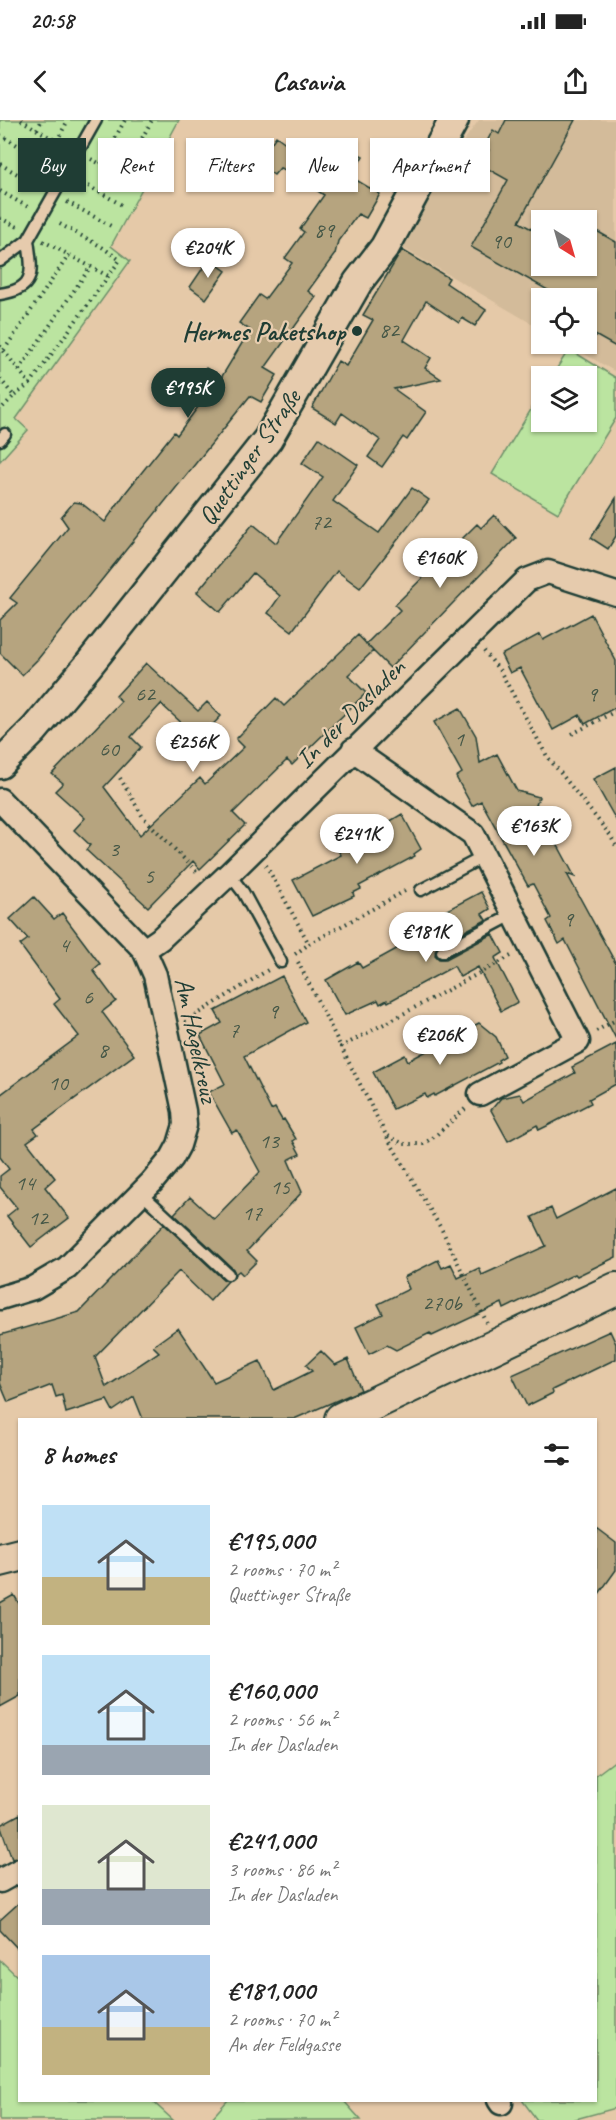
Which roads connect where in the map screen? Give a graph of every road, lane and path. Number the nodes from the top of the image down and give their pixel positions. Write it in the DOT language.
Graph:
graph roads {
  1 [pos="42,120"];
  2 [pos="68,120"];
  3 [pos="96,120"];
  4 [pos="125,120"];
  5 [pos="152,120"];
  6 [pos="454,120"];
  7 [pos="37,129"];
  8 [pos="58,138"];
  9 [pos="115,138"];
  10 [pos="142,138"];
  11 [pos="0,191"];
  12 [pos="43,215"];
  13 [pos="0,218"];
  14 [pos="30,237"];
  15 [pos="69,255"];
  16 [pos="0,261"];
  17 [pos="91,266"];
  18 [pos="108,276"];
  19 [pos="0,294"];
  20 [pos="0,346"];
  21 [pos="4,350"];
  22 [pos="19,370"];
  23 [pos="0,379"];
  24 [pos="30,384"];
  25 [pos="14,396"];
  26 [pos="0,410"];
  27 [pos="616,594"];
  28 [pos="471,633"];
  29 [pos="616,711"];
  30 [pos="572,734"];
  31 [pos="353,750"];
  32 [pos="0,764"];
  33 [pos="120,778"];
  34 [pos="0,800"];
  35 [pos="616,832"];
  36 [pos="610,835"];
  37 [pos="256,846"];
  38 [pos="616,846"];
  39 [pos="485,856"];
  40 [pos="221,881"];
  41 [pos="421,890"];
  42 [pos="512,915"];
  43 [pos="309,944"];
  44 [pos="529,946"];
  45 [pos="144,950"];
  46 [pos="442,952"];
  47 [pos="294,955"];
  48 [pos="281,962"];
  49 [pos="168,1032"];
  50 [pos="341,1047"];
  51 [pos="480,1094"];
  52 [pos="386,1136"];
  53 [pos="141,1193"];
  54 [pos="228,1274"];
  55 [pos="616,1289"];
  56 [pos="0,1298"];
  57 [pos="498,1346"];
  58 [pos="343,1418"];
  59 [pos="18,1556"];
  60 [pos="0,1560"];
  61 [pos="18,1871"];
  62 [pos="0,1881"];
  1 -- 7 [label="path"];
  2 -- 8 [label="path"];
  3 -- 12 [label="lane"];
  4 -- 9 [label="path"];
  5 -- 10 [label="path"];
  6 -- 32 [label="street, Quettinger Straße"];
  11 -- 12 [label="path"];
  12 -- 14 [label="lane"];
  12 -- 18 [label="path"];
  13 -- 14 [label="path"];
  14 -- 15 [label="path"];
  14 -- 16 [label="lane"];
  14 -- 19 [label="lane"];
  15 -- 17 [label="path"];
  15 -- 21 [label="path"];
  17 -- 18 [label="path"];
  17 -- 22 [label="path"];
  18 -- 24 [label="path"];
  20 -- 21 [label="path"];
  21 -- 22 [label="path"];
  22 -- 24 [label="path"];
  23 -- 25 [label="path"];
  24 -- 25 [label="path"];
  25 -- 26 [label="path"];
  27 -- 28 [label="street, In der Dasladen"];
  28 -- 31 [label="street, In der Dasladen"];
  28 -- 36 [label="path"];
  29 -- 30 [label="path"];
  31 -- 37 [label="street, In der Dasladen"];
  31 -- 39 [label="street"];
  33 -- 40 [label="path"];
  34 -- 45 [label="street, Am Hagelkreuz"];
  35 -- 36 [label="path"];
  36 -- 38 [label="path"];
  37 -- 40 [label="street, In der Dasladen"];
  37 -- 43 [label="path"];
  39 -- 41 [label="lane"];
  39 -- 42 [label="street"];
  40 -- 45 [label="street, In der Dasladen"];
  40 -- 48 [label="lane"];
  41 -- 43 [label="path"];
  42 -- 44 [label="street"];
  42 -- 46 [label="lane"];
  43 -- 47 [label="path"];
  44 -- 50 [label="path"];
  44 -- 51 [label="street"];
  45 -- 49 [label="street, Am Hagelkreuz"];
  47 -- 48 [label="path"];
  47 -- 50 [label="path"];
  48 -- 49 [label="path"];
  49 -- 53 [label="street, Am Hagelkreuz"];
  50 -- 52 [label="path"];
  51 -- 52 [label="path"];
  52 -- 57 [label="path"];
  53 -- 54 [label="lane"];
  53 -- 56 [label="street, Am Hagelkreuz"];
  55 -- 57 [label="main road"];
  57 -- 58 [label="main road"];
  59 -- 60 [label="main road"];
  61 -- 62 [label="street"];
}
